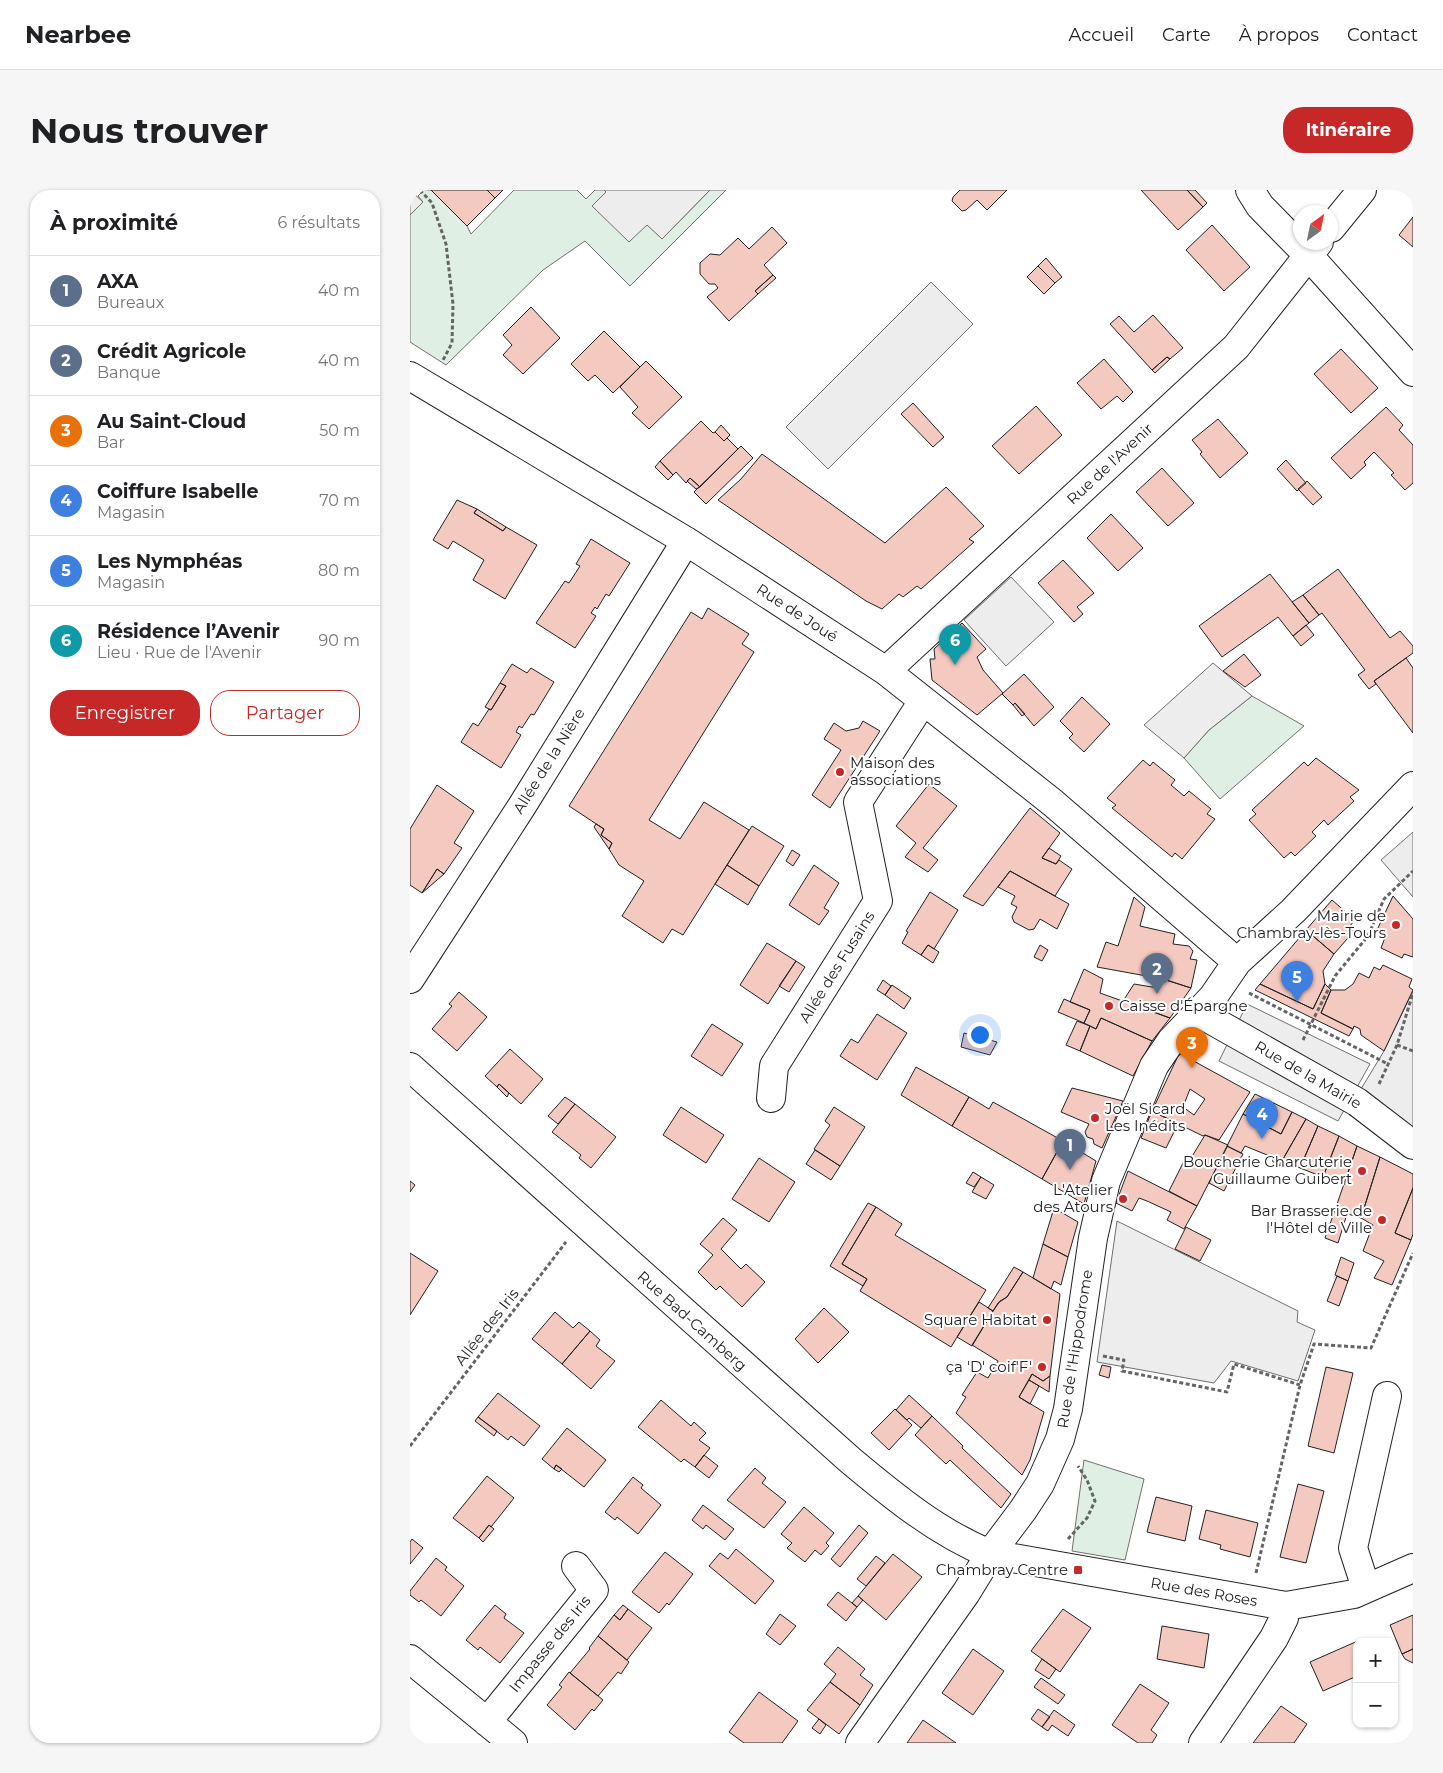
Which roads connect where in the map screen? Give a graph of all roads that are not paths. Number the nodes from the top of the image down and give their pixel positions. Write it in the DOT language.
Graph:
graph roads {
  1 [pos="1250,190"];
  2 [pos="1362,190"];
  3 [pos="1338,218"];
  4 [pos="1293,232"];
  5 [pos="1313,250"];
  6 [pos="1315,250"];
  7 [pos="1413,372"];
  8 [pos="410,376"];
  9 [pos="686,541"];
  10 [pos="886,672"];
  11 [pos="923,701"];
  12 [pos="1413,786"];
  13 [pos="1231,970"];
  14 [pos="410,979"];
  15 [pos="1199,1013"];
  16 [pos="410,1067"];
  17 [pos="771,1098"];
  18 [pos="1413,1145"];
  19 [pos="1387,1396"];
  20 [pos="990,1554"];
  21 [pos="576,1566"];
  22 [pos="1413,1568"];
  23 [pos="1366,1588"];
  24 [pos="1286,1606"];
  25 [pos="410,1659"];
  26 [pos="487,1722"];
  27 [pos="513,1743"];
  28 [pos="860,1743"];
  29 [pos="1203,1743"];
  1 -- 4 [label="street"];
  2 -- 3 [label="street"];
  5 -- 10 [label="street, Rue de l'Avenir"];
  6 -- 7 [label="street"];
  8 -- 9 [label="street, Rue de Joué"];
  9 -- 10 [label="street, Rue de Joué"];
  9 -- 14 [label="street, Allée de la Nière"];
  10 -- 11 [label="street, Rue de Joué"];
  11 -- 13 [label="street, Rue de Joué"];
  11 -- 17 [label="street, Allée des Fusains"];
  12 -- 13 [label="street, Rue de l'Hippodrome"];
  13 -- 15 [label="street, Rue de l'Hippodrome"];
  15 -- 18 [label="street, Rue de la Mairie"];
  15 -- 20 [label="street, Rue de l'Hippodrome"];
  16 -- 20 [label="street, Rue Bad-Camberg"];
  19 -- 23 [label="street"];
  20 -- 24 [label="street, Rue des Roses"];
  20 -- 28 [label="street, Rue de l'Hippodrome"];
  21 -- 26 [label="street, Impasse des Iris"];
  22 -- 23 [label="street, Rue des Roses"];
  23 -- 24 [label="street, Rue des Roses"];
  24 -- 29 [label="street"];
  25 -- 26 [label="street"];
  26 -- 27 [label="street"];
}
